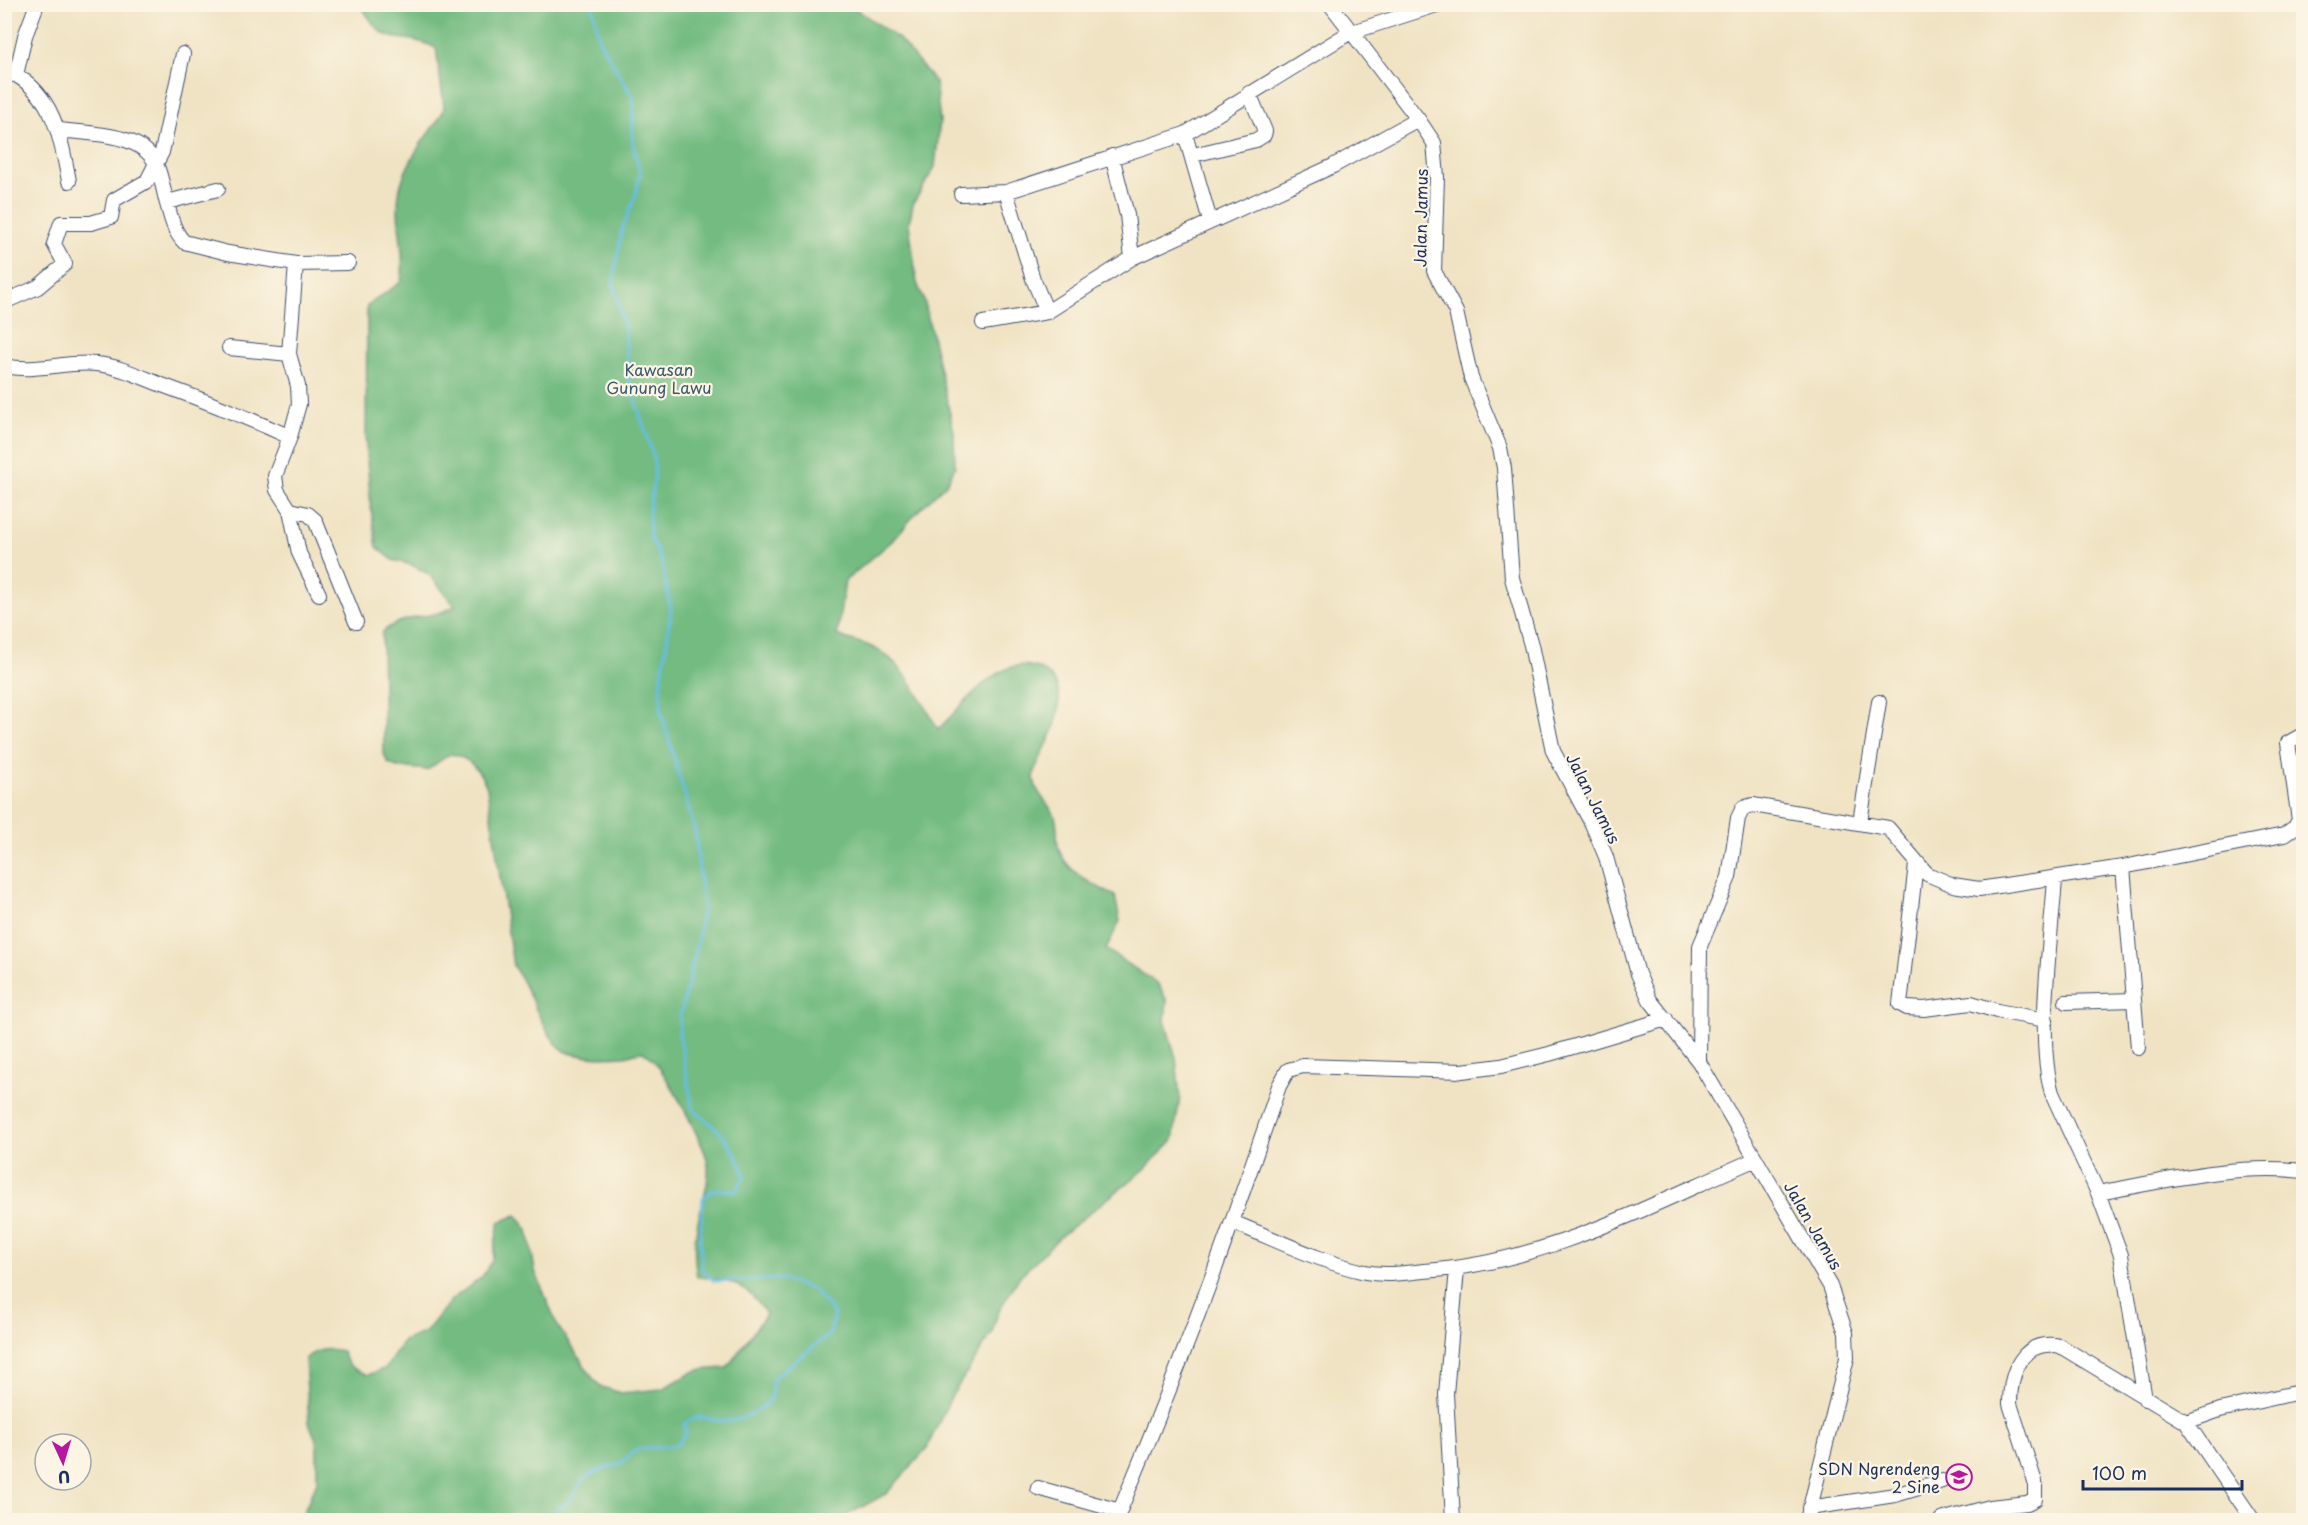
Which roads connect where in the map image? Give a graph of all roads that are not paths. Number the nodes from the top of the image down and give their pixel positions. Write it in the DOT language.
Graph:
graph roads {
  1 [pos="37,4"];
  2 [pos="1330,4"];
  3 [pos="1440,4"];
  4 [pos="1349,33"];
  5 [pos="183,54"];
  6 [pos="10,74"];
  7 [pos="1249,93"];
  8 [pos="1418,119"];
  9 [pos="59,130"];
  10 [pos="1185,134"];
  11 [pos="1193,155"];
  12 [pos="1112,156"];
  13 [pos="155,162"];
  14 [pos="69,182"];
  15 [pos="218,189"];
  16 [pos="1005,192"];
  17 [pos="961,194"];
  18 [pos="167,202"];
  19 [pos="1210,221"];
  20 [pos="1132,258"];
  21 [pos="348,263"];
  22 [pos="296,264"];
  23 [pos="4,302"];
  24 [pos="1047,312"];
  25 [pos="983,323"];
  26 [pos="229,348"];
  27 [pos="289,354"];
  28 [pos="4,366"];
  29 [pos="290,437"];
  30 [pos="290,510"];
  31 [pos="319,594"];
  32 [pos="356,622"];
  33 [pos="1879,702"];
  34 [pos="2304,734"];
  35 [pos="1860,822"];
  36 [pos="1916,864"];
  37 [pos="2123,867"];
  38 [pos="2055,879"];
  39 [pos="2134,1000"];
  40 [pos="2066,1002"];
  41 [pos="1666,1019"];
  42 [pos="2046,1020"];
  43 [pos="2138,1048"];
  44 [pos="1699,1062"];
  45 [pos="1754,1160"];
  46 [pos="2304,1171"];
  47 [pos="2098,1192"];
  48 [pos="1232,1222"];
  49 [pos="1457,1269"];
  50 [pos="2304,1391"];
  51 [pos="2145,1399"];
  52 [pos="2186,1422"];
  53 [pos="1942,1481"];
  54 [pos="1038,1488"];
  55 [pos="1808,1514"];
  56 [pos="1118,1516"];
  57 [pos="1453,1521"];
  58 [pos="1941,1521"];
  59 [pos="2253,1521"];
  1 -- 6 [label="street"];
  2 -- 4 [label="street, Jalan Jamus"];
  3 -- 4 [label="street"];
  4 -- 7 [label="street"];
  4 -- 8 [label="street, Jalan Jamus"];
  5 -- 13 [label="street"];
  6 -- 9 [label="street"];
  7 -- 10 [label="street"];
  7 -- 11 [label="street"];
  8 -- 19 [label="street"];
  8 -- 41 [label="street, Jalan Jamus"];
  9 -- 13 [label="street"];
  9 -- 14 [label="street"];
  10 -- 11 [label="street"];
  10 -- 12 [label="street"];
  11 -- 19 [label="street"];
  12 -- 16 [label="street"];
  12 -- 20 [label="street"];
  13 -- 18 [label="street"];
  13 -- 23 [label="street"];
  15 -- 18 [label="street"];
  16 -- 17 [label="street"];
  16 -- 24 [label="street"];
  18 -- 22 [label="street"];
  19 -- 20 [label="street"];
  20 -- 24 [label="street"];
  21 -- 22 [label="street"];
  22 -- 27 [label="street"];
  24 -- 25 [label="street"];
  26 -- 27 [label="street"];
  27 -- 29 [label="street"];
  28 -- 29 [label="street"];
  29 -- 30 [label="street"];
  30 -- 31 [label="street"];
  30 -- 32 [label="street"];
  33 -- 35 [label="street"];
  34 -- 37 [label="street"];
  35 -- 36 [label="street"];
  35 -- 44 [label="street"];
  36 -- 38 [label="street"];
  36 -- 42 [label="street"];
  37 -- 38 [label="street"];
  37 -- 39 [label="street"];
  38 -- 42 [label="street"];
  39 -- 40 [label="street"];
  39 -- 43 [label="street"];
  41 -- 44 [label="street, Jalan Jamus"];
  41 -- 48 [label="street"];
  42 -- 47 [label="street"];
  44 -- 45 [label="street, Jalan Jamus"];
  45 -- 49 [label="street"];
  45 -- 55 [label="street, Jalan Jamus"];
  46 -- 47 [label="street"];
  47 -- 51 [label="street"];
  48 -- 49 [label="street"];
  48 -- 56 [label="street"];
  49 -- 57 [label="street"];
  50 -- 52 [label="street"];
  51 -- 52 [label="street"];
  51 -- 58 [label="street"];
  52 -- 59 [label="street"];
  53 -- 55 [label="street"];
  54 -- 56 [label="street"];
}
